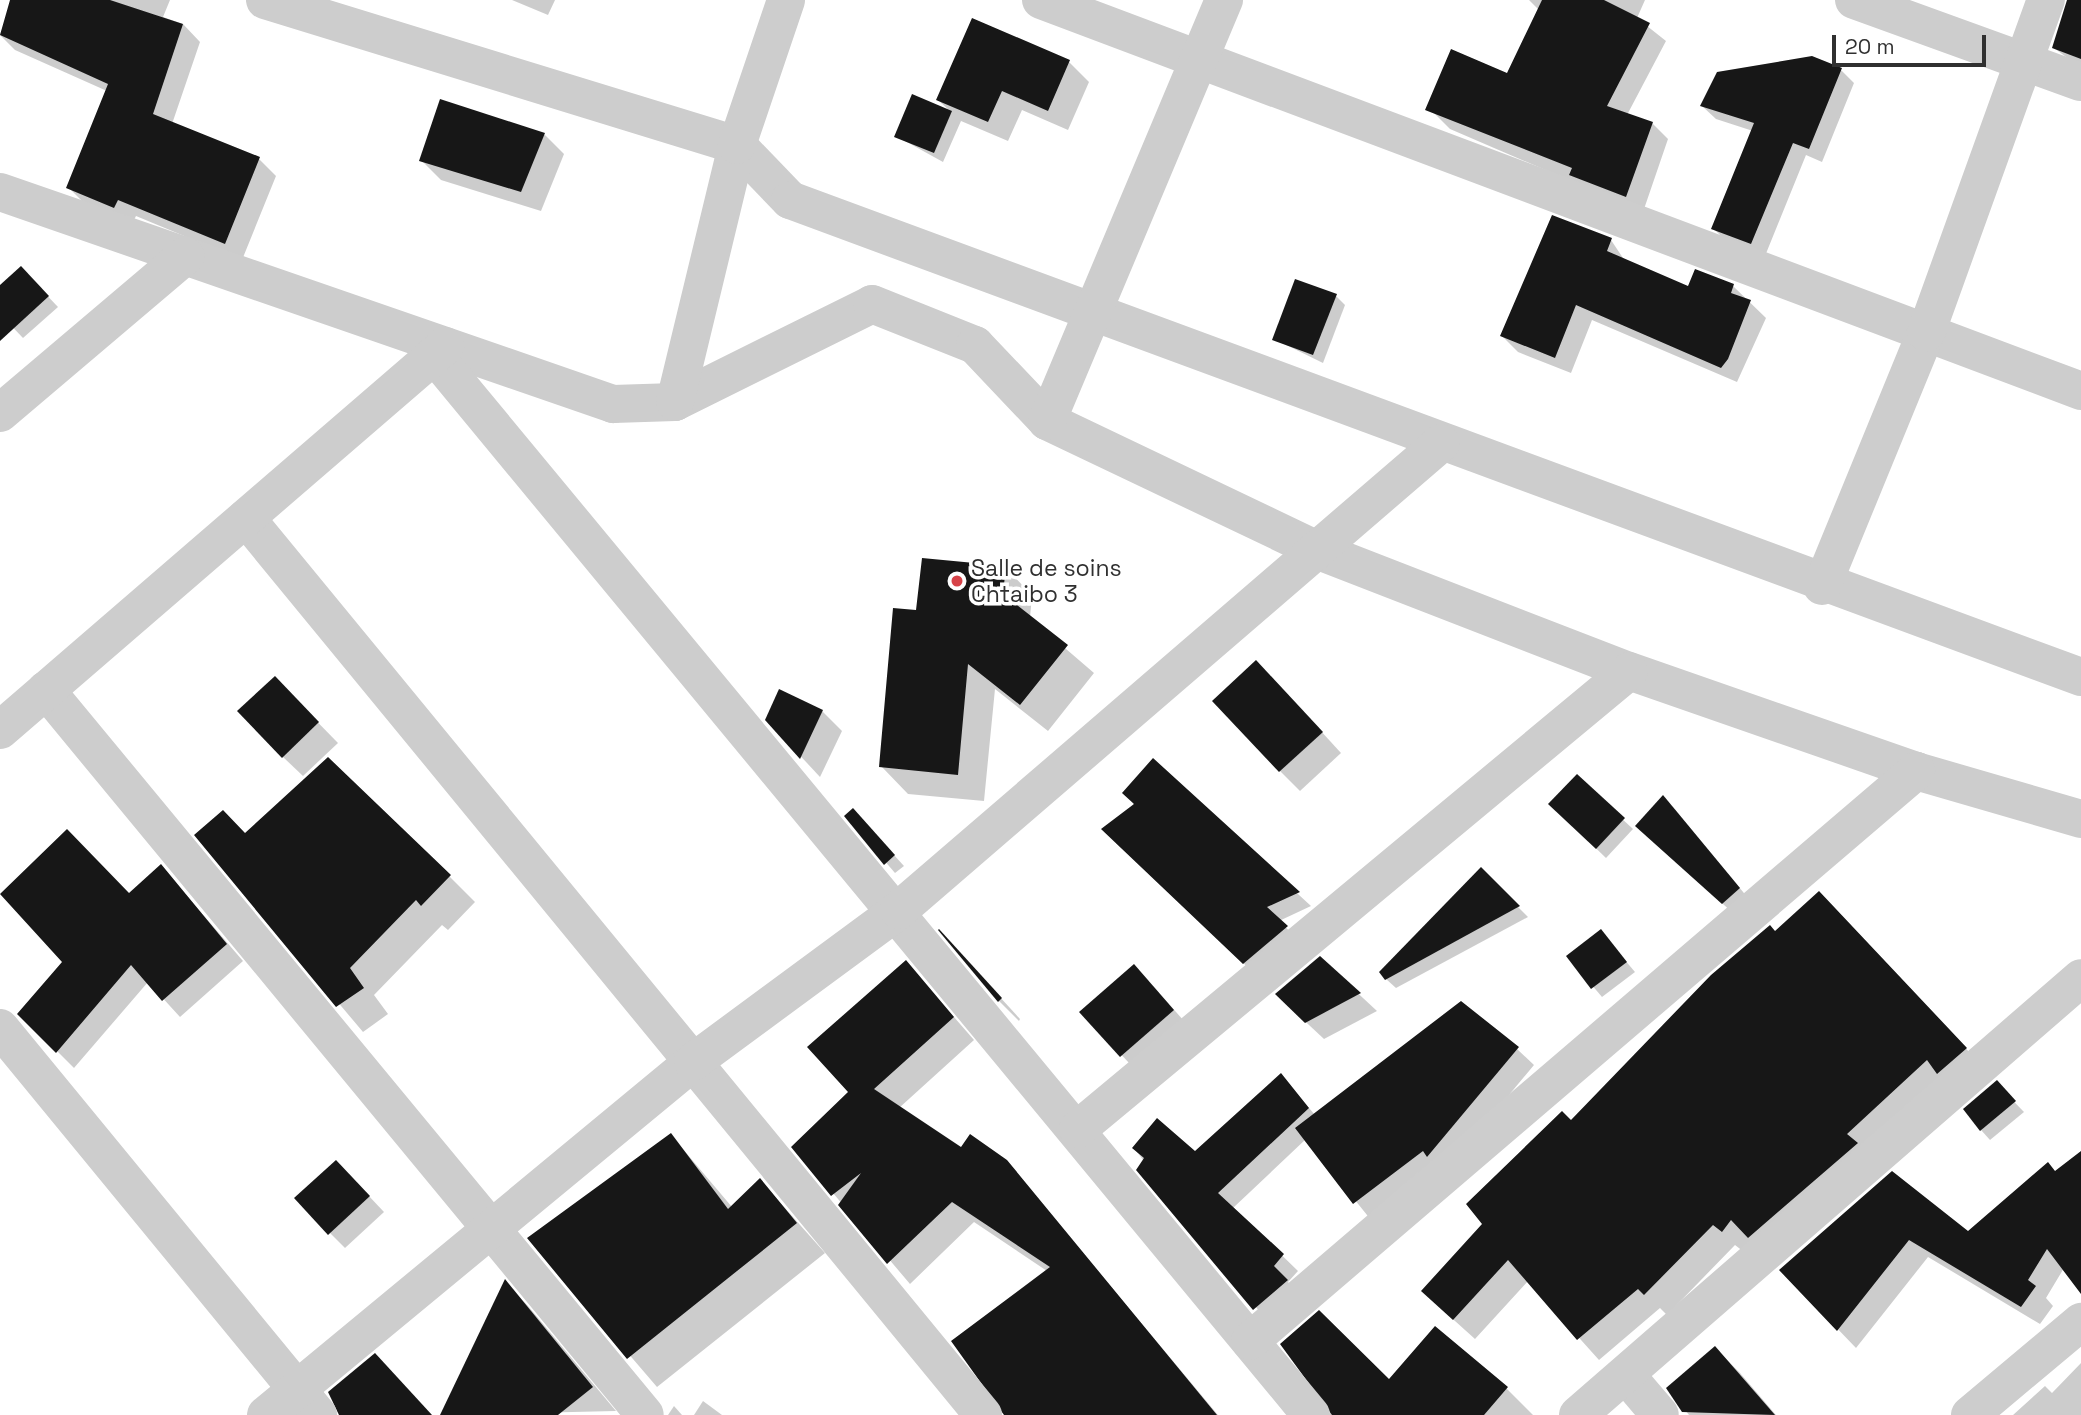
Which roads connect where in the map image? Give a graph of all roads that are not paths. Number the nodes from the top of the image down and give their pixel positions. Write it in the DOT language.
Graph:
graph roads {
  1 [pos="265,0"];
  2 [pos="786,0"];
  3 [pos="1041,0"];
  4 [pos="1224,0"];
  5 [pos="1854,0"];
  6 [pos="2046,0"];
  7 [pos="2024,61"];
  8 [pos="1201,63"];
  9 [pos="2081,82"];
  10 [pos="737,145"];
  11 [pos="0,192"];
  12 [pos="185,256"];
  13 [pos="1094,313"];
  14 [pos="1926,333"];
  15 [pos="440,350"];
  16 [pos="2081,391"];
  17 [pos="675,402"];
  18 [pos="0,413"];
  19 [pos="1047,421"];
  20 [pos="1441,443"];
  21 [pos="246,518"];
  22 [pos="1319,551"];
  23 [pos="1822,586"];
  24 [pos="1629,671"];
  25 [pos="2081,677"];
  26 [pos="46,690"];
  27 [pos="0,730"];
  28 [pos="1916,771"];
  29 [pos="2081,819"];
  30 [pos="899,911"];
  31 [pos="2081,978"];
  32 [pos="0,1028"];
  33 [pos="693,1062"];
  34 [pos="1078,1129"];
  35 [pos="490,1230"];
  36 [pos="2081,1322"];
  37 [pos="1250,1340"];
  38 [pos="1626,1375"];
  39 [pos="307,1402"];
  40 [pos="266,1415"];
  41 [pos="645,1415"];
  42 [pos="983,1415"];
  43 [pos="1311,1415"];
  44 [pos="1578,1415"];
  45 [pos="1660,1415"];
  46 [pos="1970,1415"];
  1 -- 10 [label="street"];
  2 -- 10 [label="street"];
  3 -- 8 [label="street"];
  4 -- 8 [label="street"];
  5 -- 7 [label="street"];
  6 -- 7 [label="street"];
  7 -- 9 [label="street"];
  7 -- 14 [label="street"];
  8 -- 13 [label="street"];
  8 -- 14 [label="street"];
  10 -- 13 [label="street"];
  10 -- 17 [label="street"];
  11 -- 12 [label="street"];
  12 -- 15 [label="street"];
  12 -- 18 [label="street"];
  13 -- 19 [label="street"];
  13 -- 20 [label="street"];
  14 -- 16 [label="street"];
  14 -- 23 [label="street"];
  15 -- 17 [label="street"];
  15 -- 21 [label="street"];
  15 -- 30 [label="street"];
  17 -- 19 [label="street"];
  19 -- 22 [label="street"];
  20 -- 22 [label="street"];
  20 -- 23 [label="street"];
  21 -- 26 [label="street"];
  21 -- 33 [label="street"];
  22 -- 24 [label="street"];
  22 -- 30 [label="street"];
  23 -- 25 [label="street"];
  24 -- 28 [label="street"];
  24 -- 34 [label="street"];
  26 -- 27 [label="street"];
  26 -- 35 [label="street"];
  28 -- 29 [label="street"];
  28 -- 37 [label="street"];
  30 -- 33 [label="street"];
  30 -- 34 [label="street"];
  31 -- 38 [label="street"];
  32 -- 39 [label="street"];
  33 -- 35 [label="street"];
  33 -- 42 [label="street"];
  34 -- 37 [label="street"];
  35 -- 39 [label="street"];
  35 -- 41 [label="street"];
  36 -- 46 [label="street"];
  37 -- 43 [label="street"];
  38 -- 44 [label="street"];
  38 -- 45 [label="street"];
  39 -- 40 [label="street"];
}
